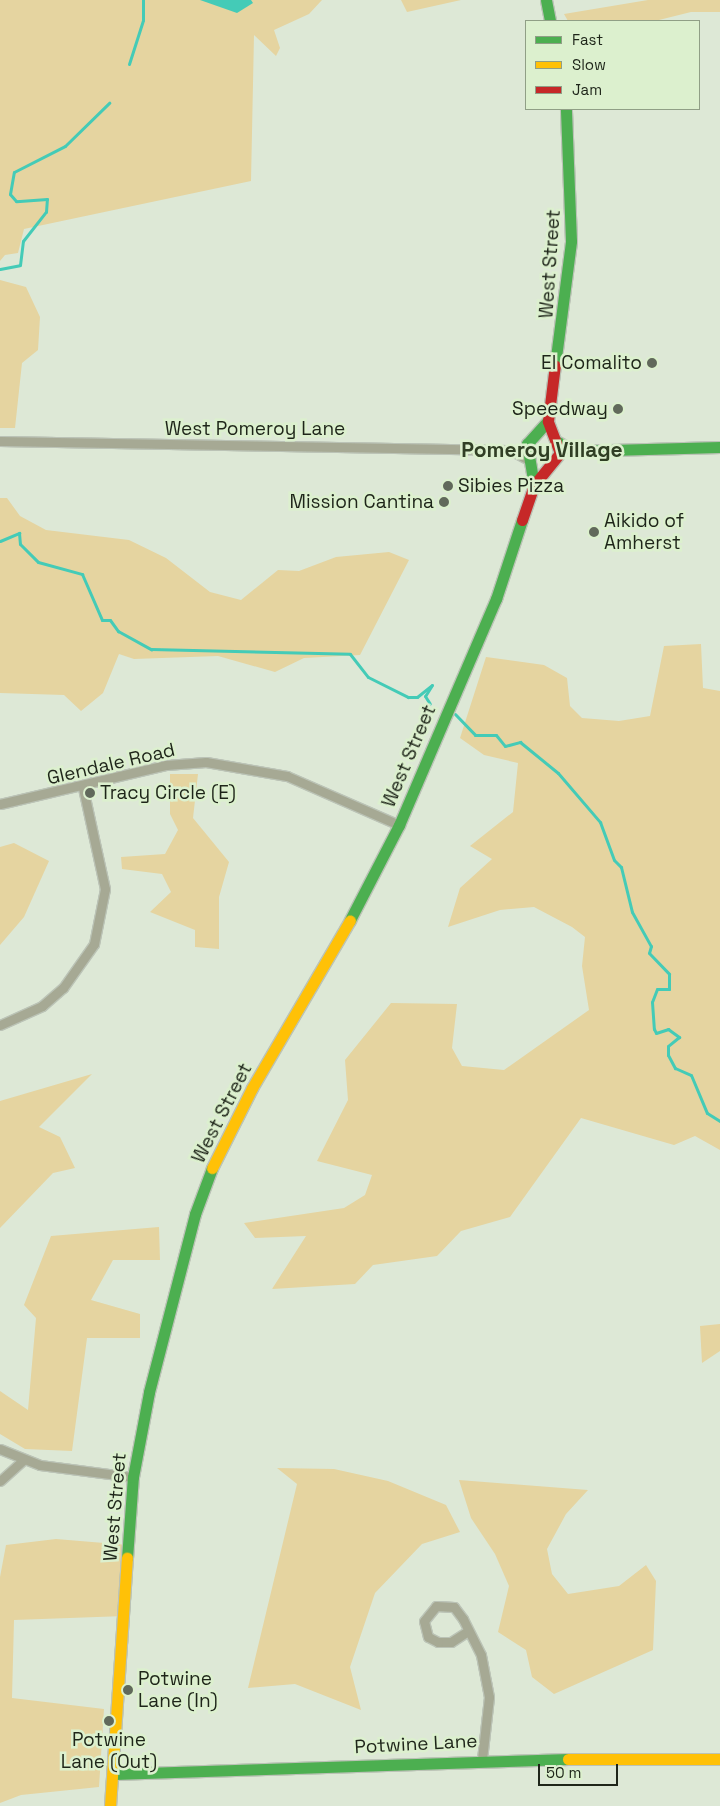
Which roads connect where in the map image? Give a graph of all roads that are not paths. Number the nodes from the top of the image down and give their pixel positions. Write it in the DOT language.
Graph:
graph roads {
  1 [pos="546,0"];
  2 [pos="550,20"];
  3 [pos="566,110"];
  4 [pos="548,422"];
  5 [pos="533,438"];
  6 [pos="0,441"];
  7 [pos="557,441"];
  8 [pos="720,447"];
  9 [pos="510,450"];
  10 [pos="574,451"];
  11 [pos="530,460"];
  12 [pos="552,464"];
  13 [pos="534,485"];
  14 [pos="83,788"];
  15 [pos="0,804"];
  16 [pos="399,825"];
  17 [pos="0,1025"];
  18 [pos="0,1449"];
  19 [pos="23,1460"];
  20 [pos="133,1477"];
  21 [pos="0,1481"];
  22 [pos="468,1631"];
  23 [pos="482,1758"];
  24 [pos="720,1759"];
  25 [pos="114,1774"];
  26 [pos="110,1806"];
  1 -- 2 [label="main road"];
  3 -- 4 [label="main road, West Street"];
  4 -- 5 [label="main road"];
  4 -- 7 [label="main road"];
  5 -- 7 [label="main road"];
  5 -- 9 [label="street, West Pomeroy Lane"];
  5 -- 11 [label="main road, West Street"];
  6 -- 9 [label="street, West Pomeroy Lane"];
  7 -- 10 [label="main road"];
  7 -- 12 [label="main road"];
  8 -- 10 [label="main road"];
  9 -- 11 [label="street, West Pomeroy Lane"];
  10 -- 12 [label="main road"];
  11 -- 12 [label="main road"];
  11 -- 13 [label="main road, West Street"];
  12 -- 13 [label="main road, West Street"];
  13 -- 16 [label="main road, West Street"];
  14 -- 15 [label="street, Glendale Road"];
  14 -- 16 [label="street, Glendale Road"];
  14 -- 17 [label="street"];
  16 -- 20 [label="main road, West Street"];
  18 -- 19 [label="street"];
  19 -- 20 [label="street"];
  19 -- 21 [label="street"];
  20 -- 25 [label="main road, West Street"];
  22 -- 22 [label="street"];
  22 -- 23 [label="street"];
  23 -- 24 [label="main road, Potwine Lane"];
  23 -- 25 [label="main road, Potwine Lane"];
  25 -- 26 [label="main road, West Street"];
}
